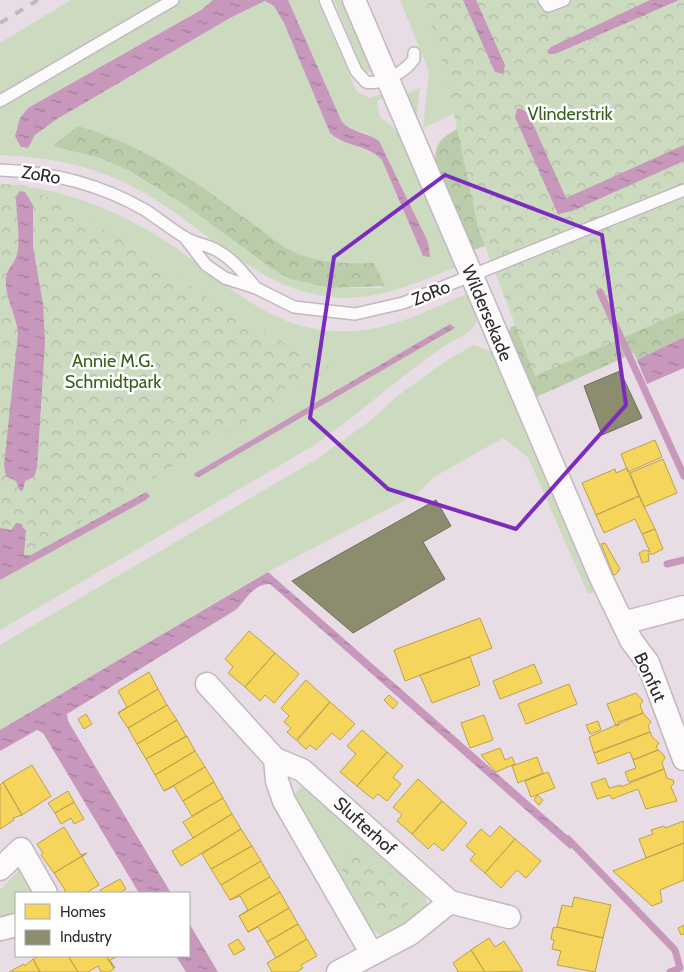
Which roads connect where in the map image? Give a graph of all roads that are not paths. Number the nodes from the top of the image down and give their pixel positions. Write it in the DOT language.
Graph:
graph roads {
  1 [pos="173,0"];
  2 [pos="324,0"];
  3 [pos="354,0"];
  4 [pos="544,0"];
  5 [pos="564,0"];
  6 [pos="414,53"];
  7 [pos="387,78"];
  8 [pos="0,101"];
  9 [pos="0,170"];
  10 [pos="684,190"];
  11 [pos="186,238"];
  12 [pos="472,276"];
  13 [pos="256,288"];
  14 [pos="684,607"];
  15 [pos="623,624"];
  16 [pos="207,684"];
  17 [pos="275,759"];
  18 [pos="684,759"];
  19 [pos="0,870"];
  20 [pos="45,892"];
  21 [pos="450,902"];
  22 [pos="509,917"];
  23 [pos="15,925"];
  24 [pos="0,929"];
  25 [pos="372,954"];
  26 [pos="338,972"];
  1 -- 8 [label="lane"];
  2 -- 7 [label="lane"];
  3 -- 7 [label="street, Wildersekade"];
  4 -- 5 [label="lane"];
  6 -- 7 [label="lane"];
  7 -- 12 [label="street, Wildersekade"];
  9 -- 11 [label="lane, ZoRo"];
  10 -- 12 [label="lane, ZoRo"];
  11 -- 13 [label="lane, ZoRo"];
  11 -- 13 [label="lane, ZoRo"];
  12 -- 13 [label="lane, ZoRo"];
  12 -- 15 [label="street, Wildersekade"];
  14 -- 15 [label="street"];
  15 -- 18 [label="street, Bonfut"];
  16 -- 17 [label="street, Slufterhof"];
  17 -- 21 [label="street, Slufterhof"];
  17 -- 25 [label="street"];
  19 -- 20 [label="street"];
  21 -- 22 [label="street"];
  21 -- 25 [label="street"];
  23 -- 24 [label="street"];
  25 -- 26 [label="street"];
}
